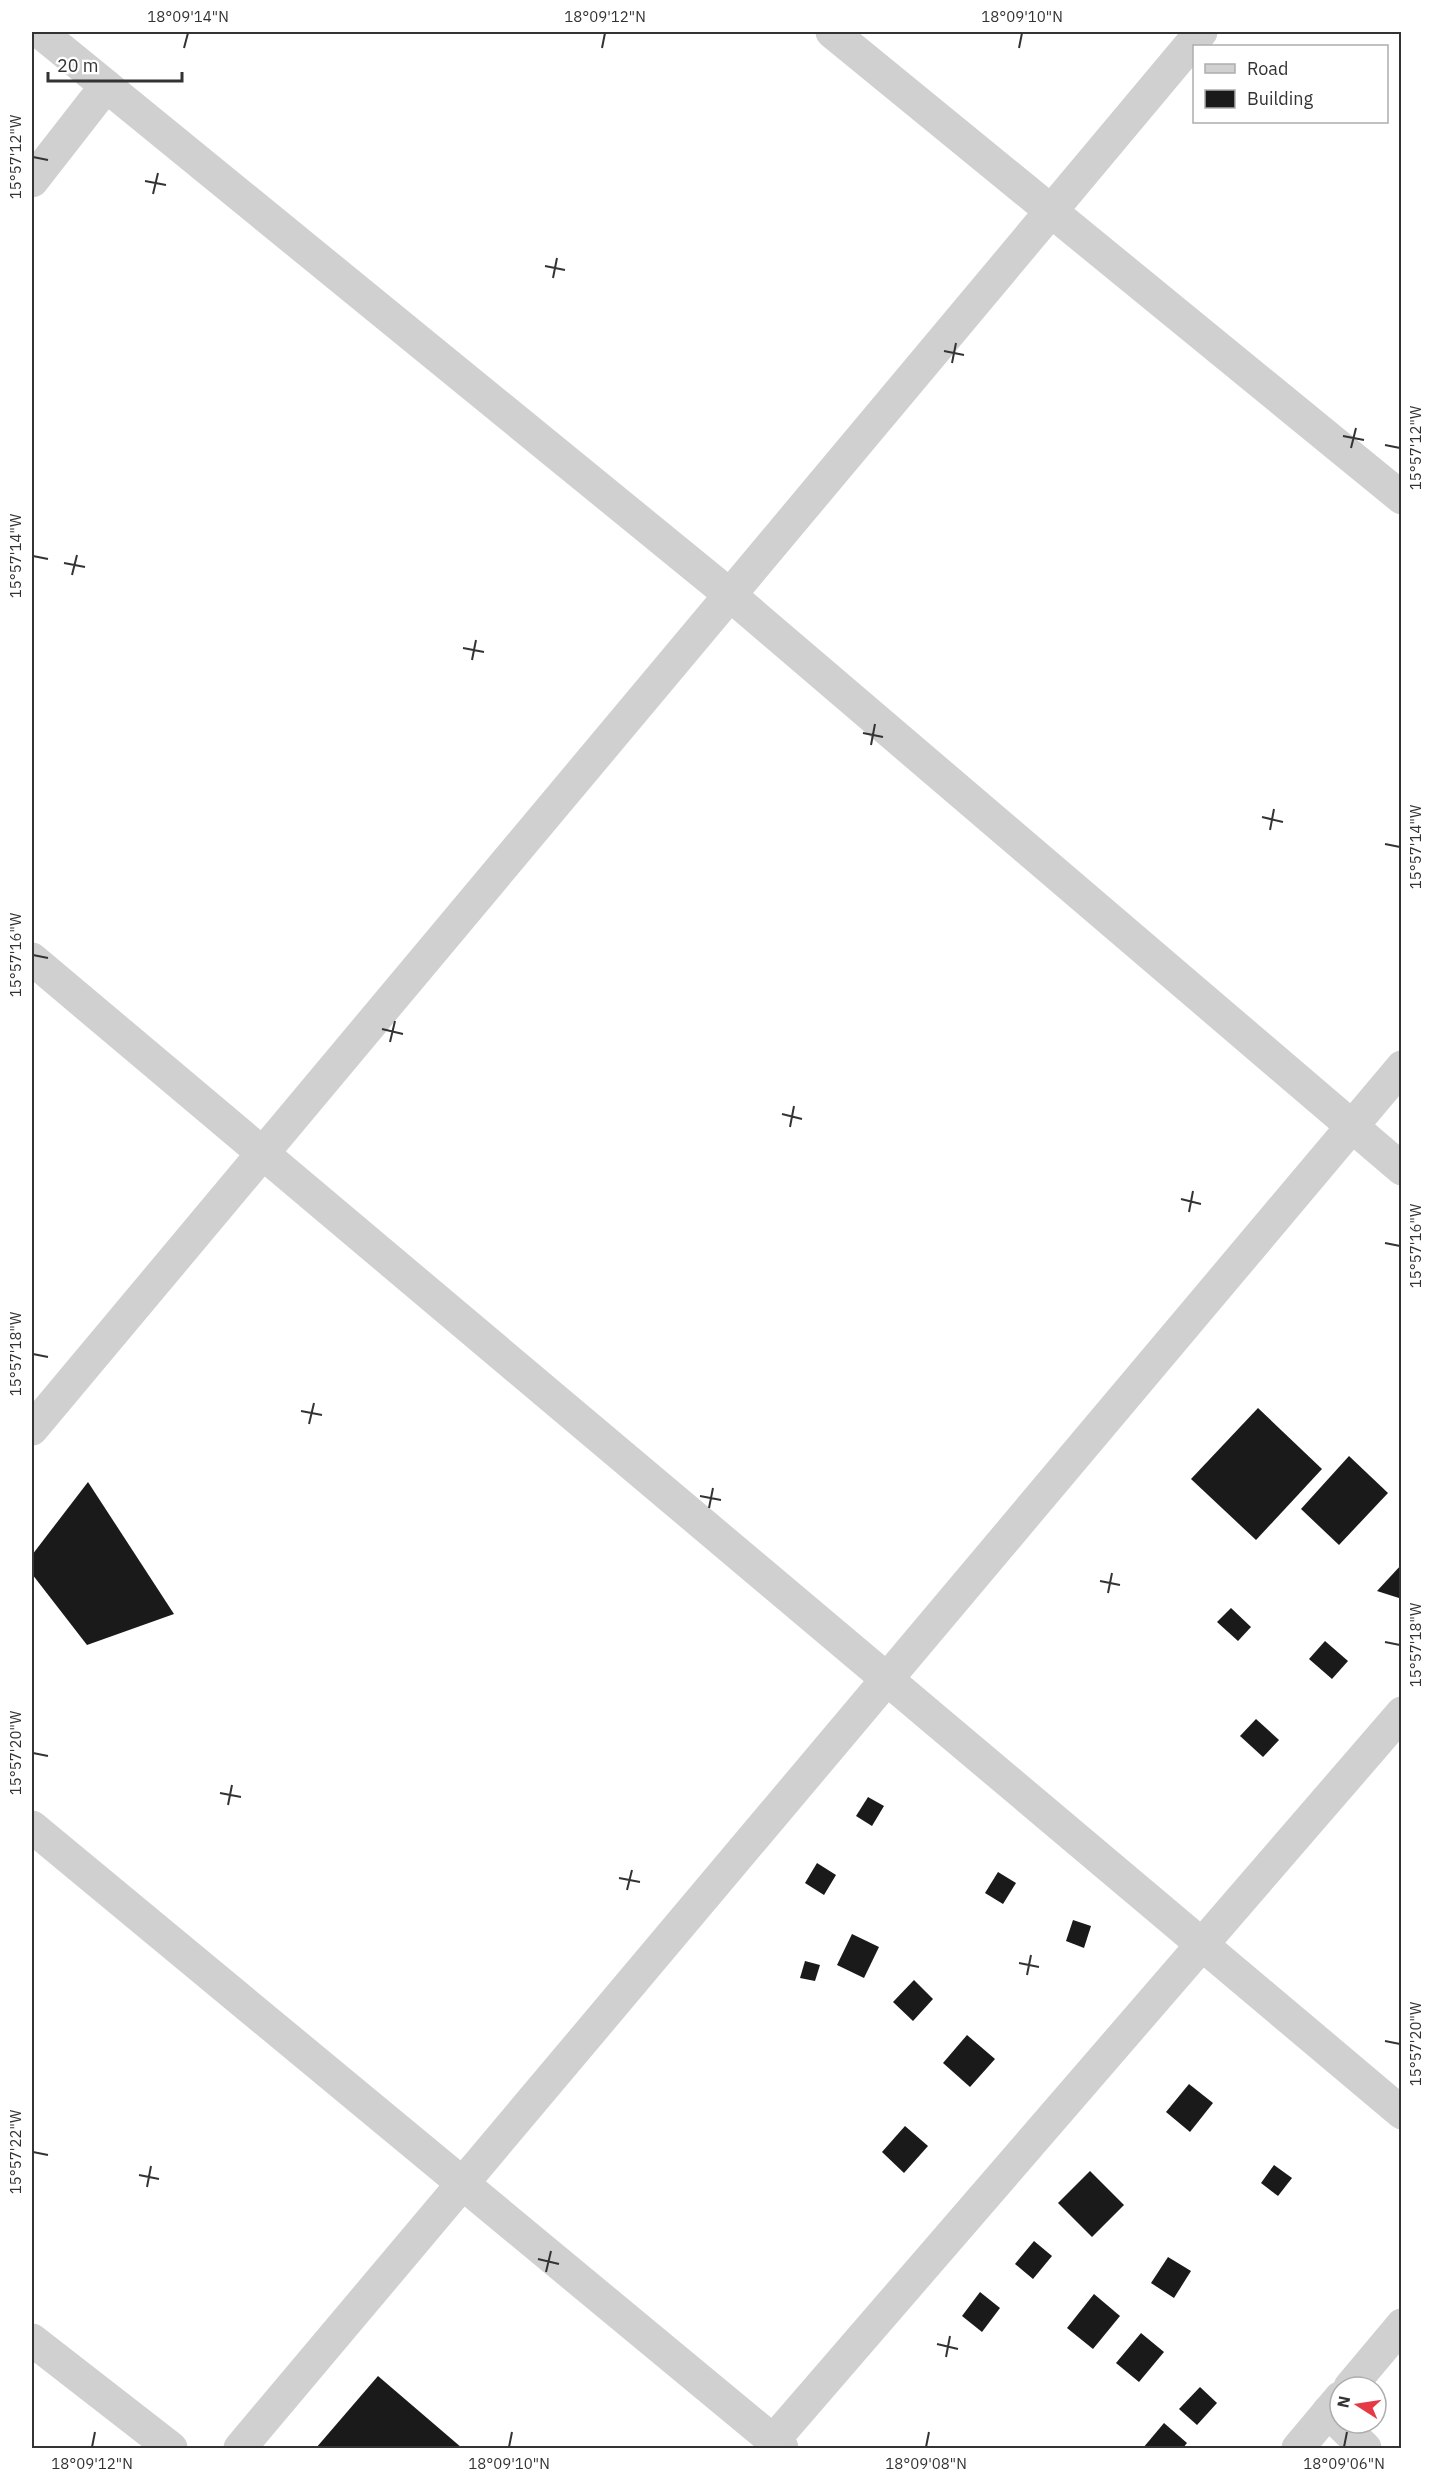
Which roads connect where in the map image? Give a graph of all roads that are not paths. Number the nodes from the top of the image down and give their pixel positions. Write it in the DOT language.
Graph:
graph roads {
  1 [pos="40,32"];
  2 [pos="832,32"];
  3 [pos="1201,32"];
  4 [pos="106,86"];
  5 [pos="32,181"];
  6 [pos="1051,211"];
  7 [pos="1401,498"];
  8 [pos="730,595"];
  9 [pos="32,959"];
  10 [pos="1401,1067"];
  11 [pos="1351,1127"];
  12 [pos="263,1155"];
  13 [pos="1401,1169"];
  14 [pos="32,1429"];
  15 [pos="887,1679"];
  16 [pos="1401,1713"];
  17 [pos="32,1827"];
  18 [pos="1202,1944"];
  19 [pos="1401,2113"];
  20 [pos="462,2184"];
  21 [pos="1401,2325"];
  22 [pos="32,2340"];
  23 [pos="1360,2375"];
  24 [pos="1328,2412"];
  25 [pos="1356,2435"];
  26 [pos="777,2445"];
  27 [pos="171,2448"];
  28 [pos="240,2448"];
  29 [pos="1298,2448"];
  30 [pos="1365,2448"];
  1 -- 4 [label="street"];
  2 -- 6 [label="street"];
  3 -- 6 [label="street"];
  4 -- 5 [label="street"];
  4 -- 8 [label="street"];
  6 -- 7 [label="street"];
  6 -- 8 [label="street"];
  8 -- 11 [label="street"];
  8 -- 12 [label="street"];
  9 -- 12 [label="street"];
  10 -- 11 [label="street"];
  11 -- 13 [label="street"];
  11 -- 15 [label="street"];
  12 -- 14 [label="street"];
  12 -- 15 [label="street"];
  15 -- 18 [label="street"];
  15 -- 20 [label="street"];
  16 -- 18 [label="street"];
  17 -- 20 [label="street"];
  18 -- 19 [label="street"];
  18 -- 26 [label="street"];
  20 -- 26 [label="street"];
  20 -- 28 [label="street"];
  21 -- 23 [label="street"];
  22 -- 27 [label="street"];
  24 -- 29 [label="street"];
  25 -- 30 [label="street"];
}
